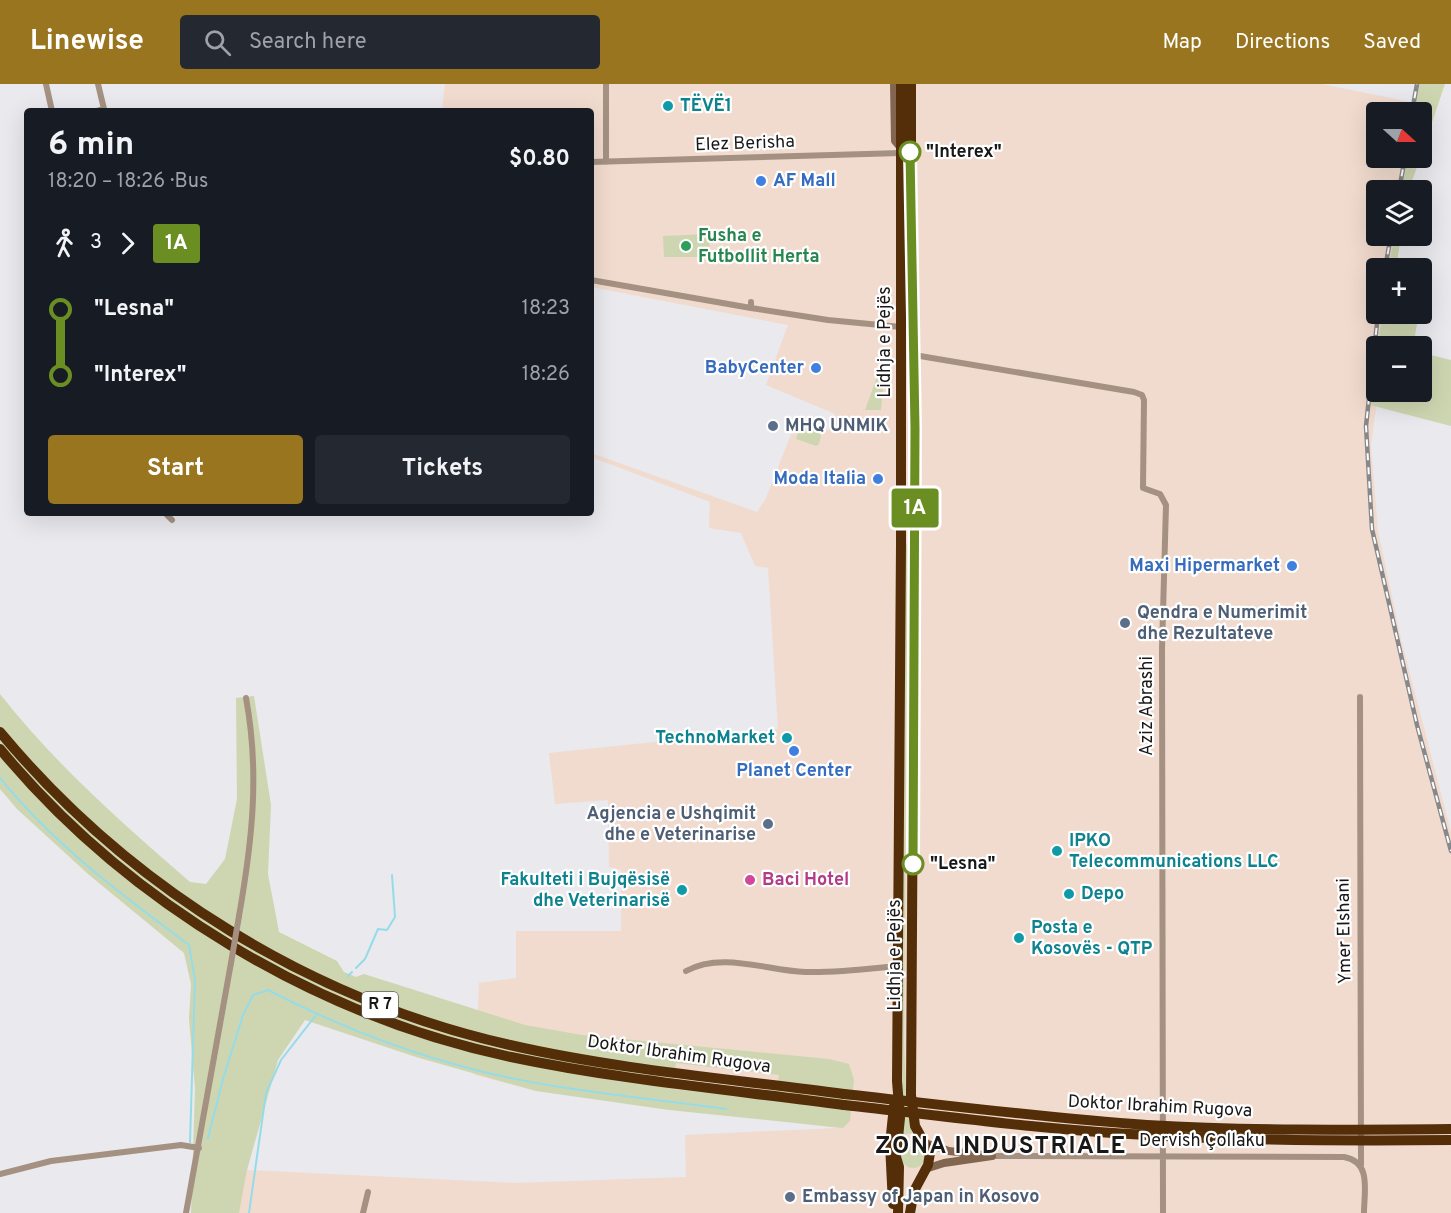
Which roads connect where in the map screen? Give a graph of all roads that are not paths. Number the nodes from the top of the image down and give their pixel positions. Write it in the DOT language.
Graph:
graph roads {
  1 [pos="46,84"];
  2 [pos="98,84"];
  3 [pos="606,84"];
  4 [pos="894,84"];
  5 [pos="901,84"];
  6 [pos="911,84"];
  7 [pos="51,108"];
  8 [pos="104,108"];
  9 [pos="901,151"];
  10 [pos="594,162"];
  11 [pos="606,162"];
  12 [pos="594,280"];
  13 [pos="901,327"];
  14 [pos="914,355"];
  15 [pos="168,516"];
  16 [pos="172,520"];
  17 [pos="246,698"];
  18 [pos="1360,698"];
  19 [pos="0,732"];
  20 [pos="0,749"];
  21 [pos="898,966"];
  22 [pos="686,971"];
  23 [pos="897,1081"];
  24 [pos="844,1099"];
  25 [pos="1451,1129"];
  26 [pos="1451,1140"];
  27 [pos="924,1142"];
  28 [pos="898,1147"];
  29 [pos="199,1148"];
  30 [pos="992,1156"];
  31 [pos="1163,1156"];
  32 [pos="1361,1165"];
  33 [pos="899,1167"];
  34 [pos="924,1170"];
  35 [pos="0,1174"];
  36 [pos="368,1192"];
  37 [pos="186,1213"];
  38 [pos="363,1213"];
  39 [pos="895,1213"];
  40 [pos="910,1213"];
  41 [pos="1162,1213"];
  42 [pos="1364,1213"];
  1 -- 7 [label="street"];
  2 -- 8 [label="street"];
  3 -- 11 [label="street"];
  4 -- 9 [label="street, Lidhja e Pejës"];
  5 -- 9 [label="highway, Lidhja e Pejës"];
  6 -- 14 [label="highway, Lidhja e Pejës"];
  9 -- 11 [label="street, Elez Berisha"];
  9 -- 13 [label="highway, Lidhja e Pejës"];
  10 -- 11 [label="street, Elez Berisha"];
  12 -- 13 [label="street"];
  13 -- 21 [label="highway, Lidhja e Pejës"];
  14 -- 27 [label="highway, Lidhja e Pejës"];
  14 -- 31 [label="street, Aziz Abrashi"];
  15 -- 16 [label="street"];
  17 -- 29 [label="street, bridge"];
  18 -- 32 [label="street, Ymer Elshani"];
  19 -- 24 [label="highway, Doktor Ibrahim Rugova / R 7"];
  20 -- 24 [label="highway, Doktor Ibrahim Rugova / R 7"];
  21 -- 22 [label="street"];
  21 -- 23 [label="highway, Lidhja e Pejës"];
  23 -- 28 [label="highway, Lidhja e Pejës"];
  23 -- 39 [label="highway"];
  24 -- 25 [label="highway, Doktor Ibrahim Rugova / R 7, bridge"];
  24 -- 26 [label="highway, Doktor Ibrahim Rugova / R 7, bridge"];
  27 -- 28 [label="highway"];
  27 -- 30 [label="street"];
  27 -- 34 [label="highway, Lidhja e Pejës"];
  28 -- 33 [label="highway, Lidhja e Pejës"];
  29 -- 35 [label="street"];
  29 -- 37 [label="street"];
  30 -- 31 [label="street, Dervish Çollaku"];
  30 -- 34 [label="street"];
  31 -- 32 [label="street, Dervish Çollaku"];
  31 -- 41 [label="street"];
  32 -- 42 [label="street"];
  33 -- 34 [label="highway"];
  33 -- 39 [label="highway, Lidhja e Pejës"];
  34 -- 40 [label="highway, Lidhja e Pejës"];
  36 -- 38 [label="street"];
}
